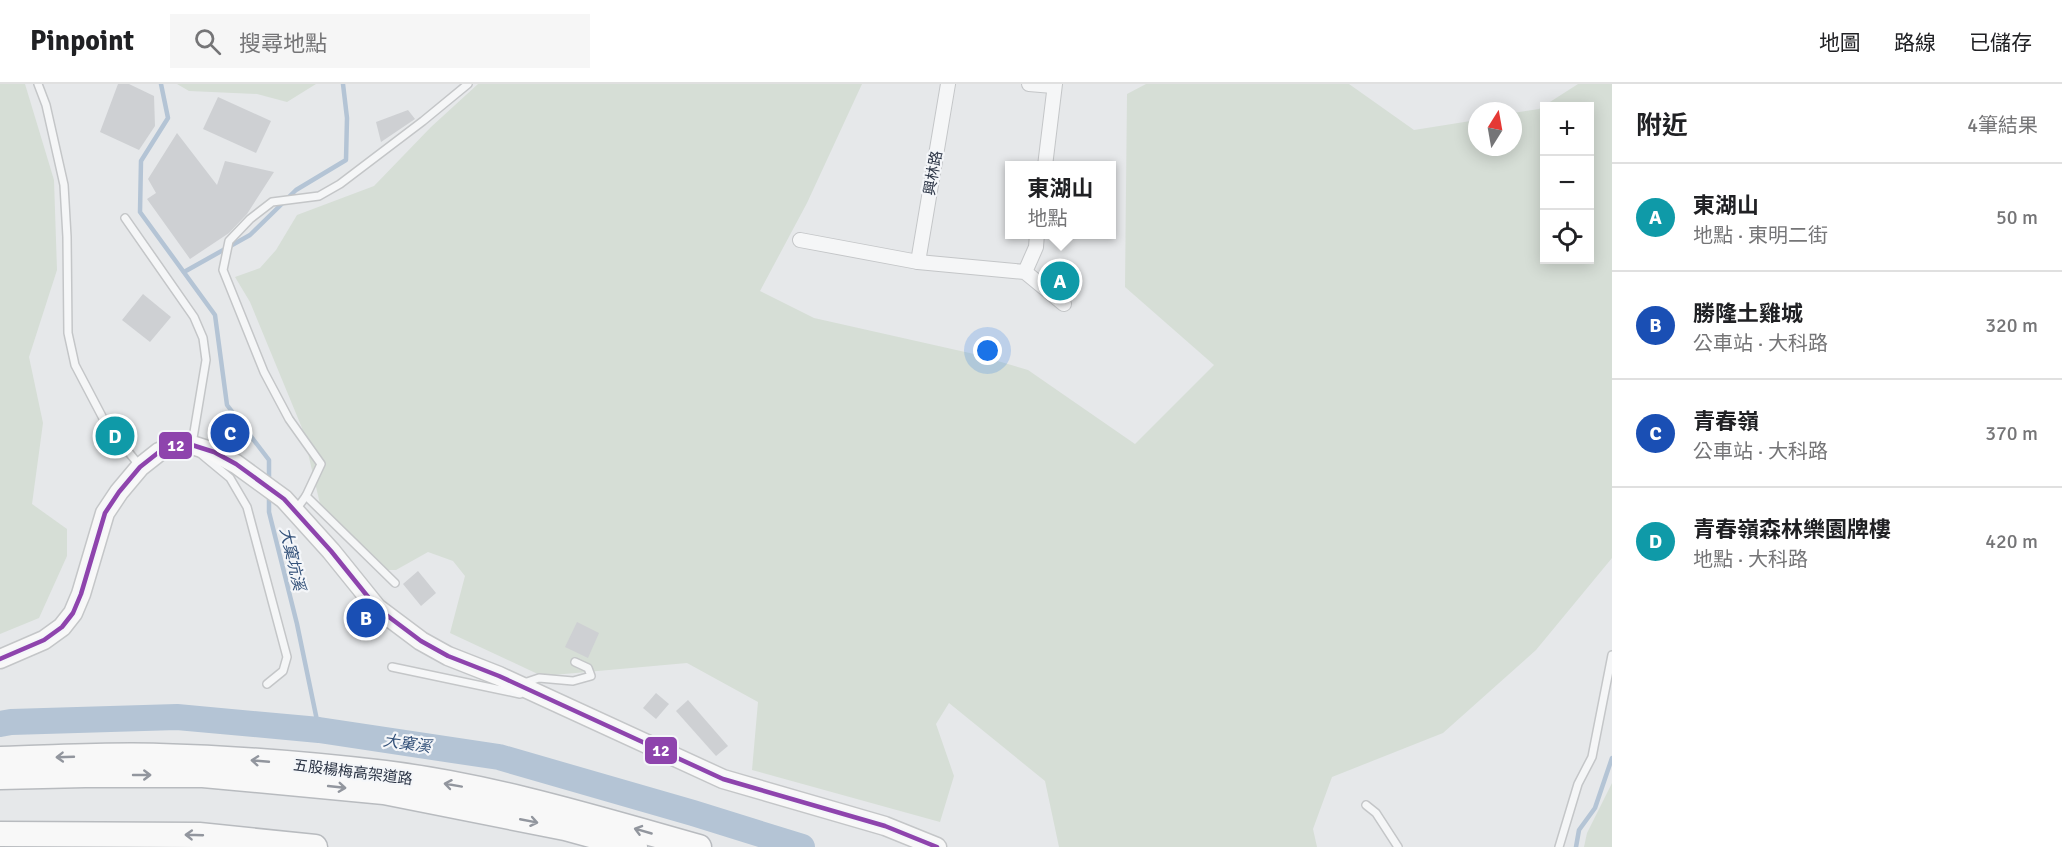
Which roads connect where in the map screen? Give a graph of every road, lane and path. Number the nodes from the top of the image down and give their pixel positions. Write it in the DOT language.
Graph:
graph roads {
  1 [pos="38,84"];
  2 [pos="468,84"];
  3 [pos="948,84"];
  4 [pos="1029,84"];
  5 [pos="1054,85"];
  6 [pos="1045,161"];
  7 [pos="124,218"];
  8 [pos="1037,239"];
  9 [pos="800,240"];
  10 [pos="918,262"];
  11 [pos="1025,272"];
  12 [pos="1064,304"];
  13 [pos="192,446"];
  14 [pos="140,468"];
  15 [pos="306,496"];
  16 [pos="290,505"];
  17 [pos="395,583"];
  18 [pos="1612,655"];
  19 [pos="0,659"];
  20 [pos="574,662"];
  21 [pos="392,667"];
  22 [pos="267,684"];
  23 [pos="519,685"];
  24 [pos="552,700"];
  25 [pos="0,759"];
  26 [pos="0,777"];
  27 [pos="1366,805"];
  28 [pos="0,834"];
  29 [pos="315,847"];
  30 [pos="635,847"];
  31 [pos="699,847"];
  32 [pos="937,847"];
  33 [pos="1398,847"];
  34 [pos="1559,847"];
  1 -- 14 [label="lane"];
  2 -- 15 [label="lane"];
  3 -- 10 [label="street, 興林路"];
  4 -- 5 [label="street"];
  5 -- 6 [label="street"];
  7 -- 13 [label="lane"];
  8 -- 11 [label="street"];
  9 -- 10 [label="street"];
  10 -- 11 [label="street"];
  11 -- 12 [label="street"];
  13 -- 14 [label="street"];
  13 -- 16 [label="street"];
  13 -- 22 [label="lane"];
  14 -- 19 [label="street"];
  15 -- 16 [label="lane"];
  15 -- 17 [label="lane"];
  16 -- 23 [label="street"];
  18 -- 34 [label="lane"];
  20 -- 23 [label="lane"];
  21 -- 24 [label="lane"];
  23 -- 24 [label="street"];
  24 -- 32 [label="street"];
  31 -- 25 [label="highway, 五股楊梅高架道路, one-way"];
  26 -- 30 [label="highway, 五股楊梅高架道路, one-way"];
  27 -- 33 [label="lane"];
  29 -- 28 [label="highway, one-way"];
}
